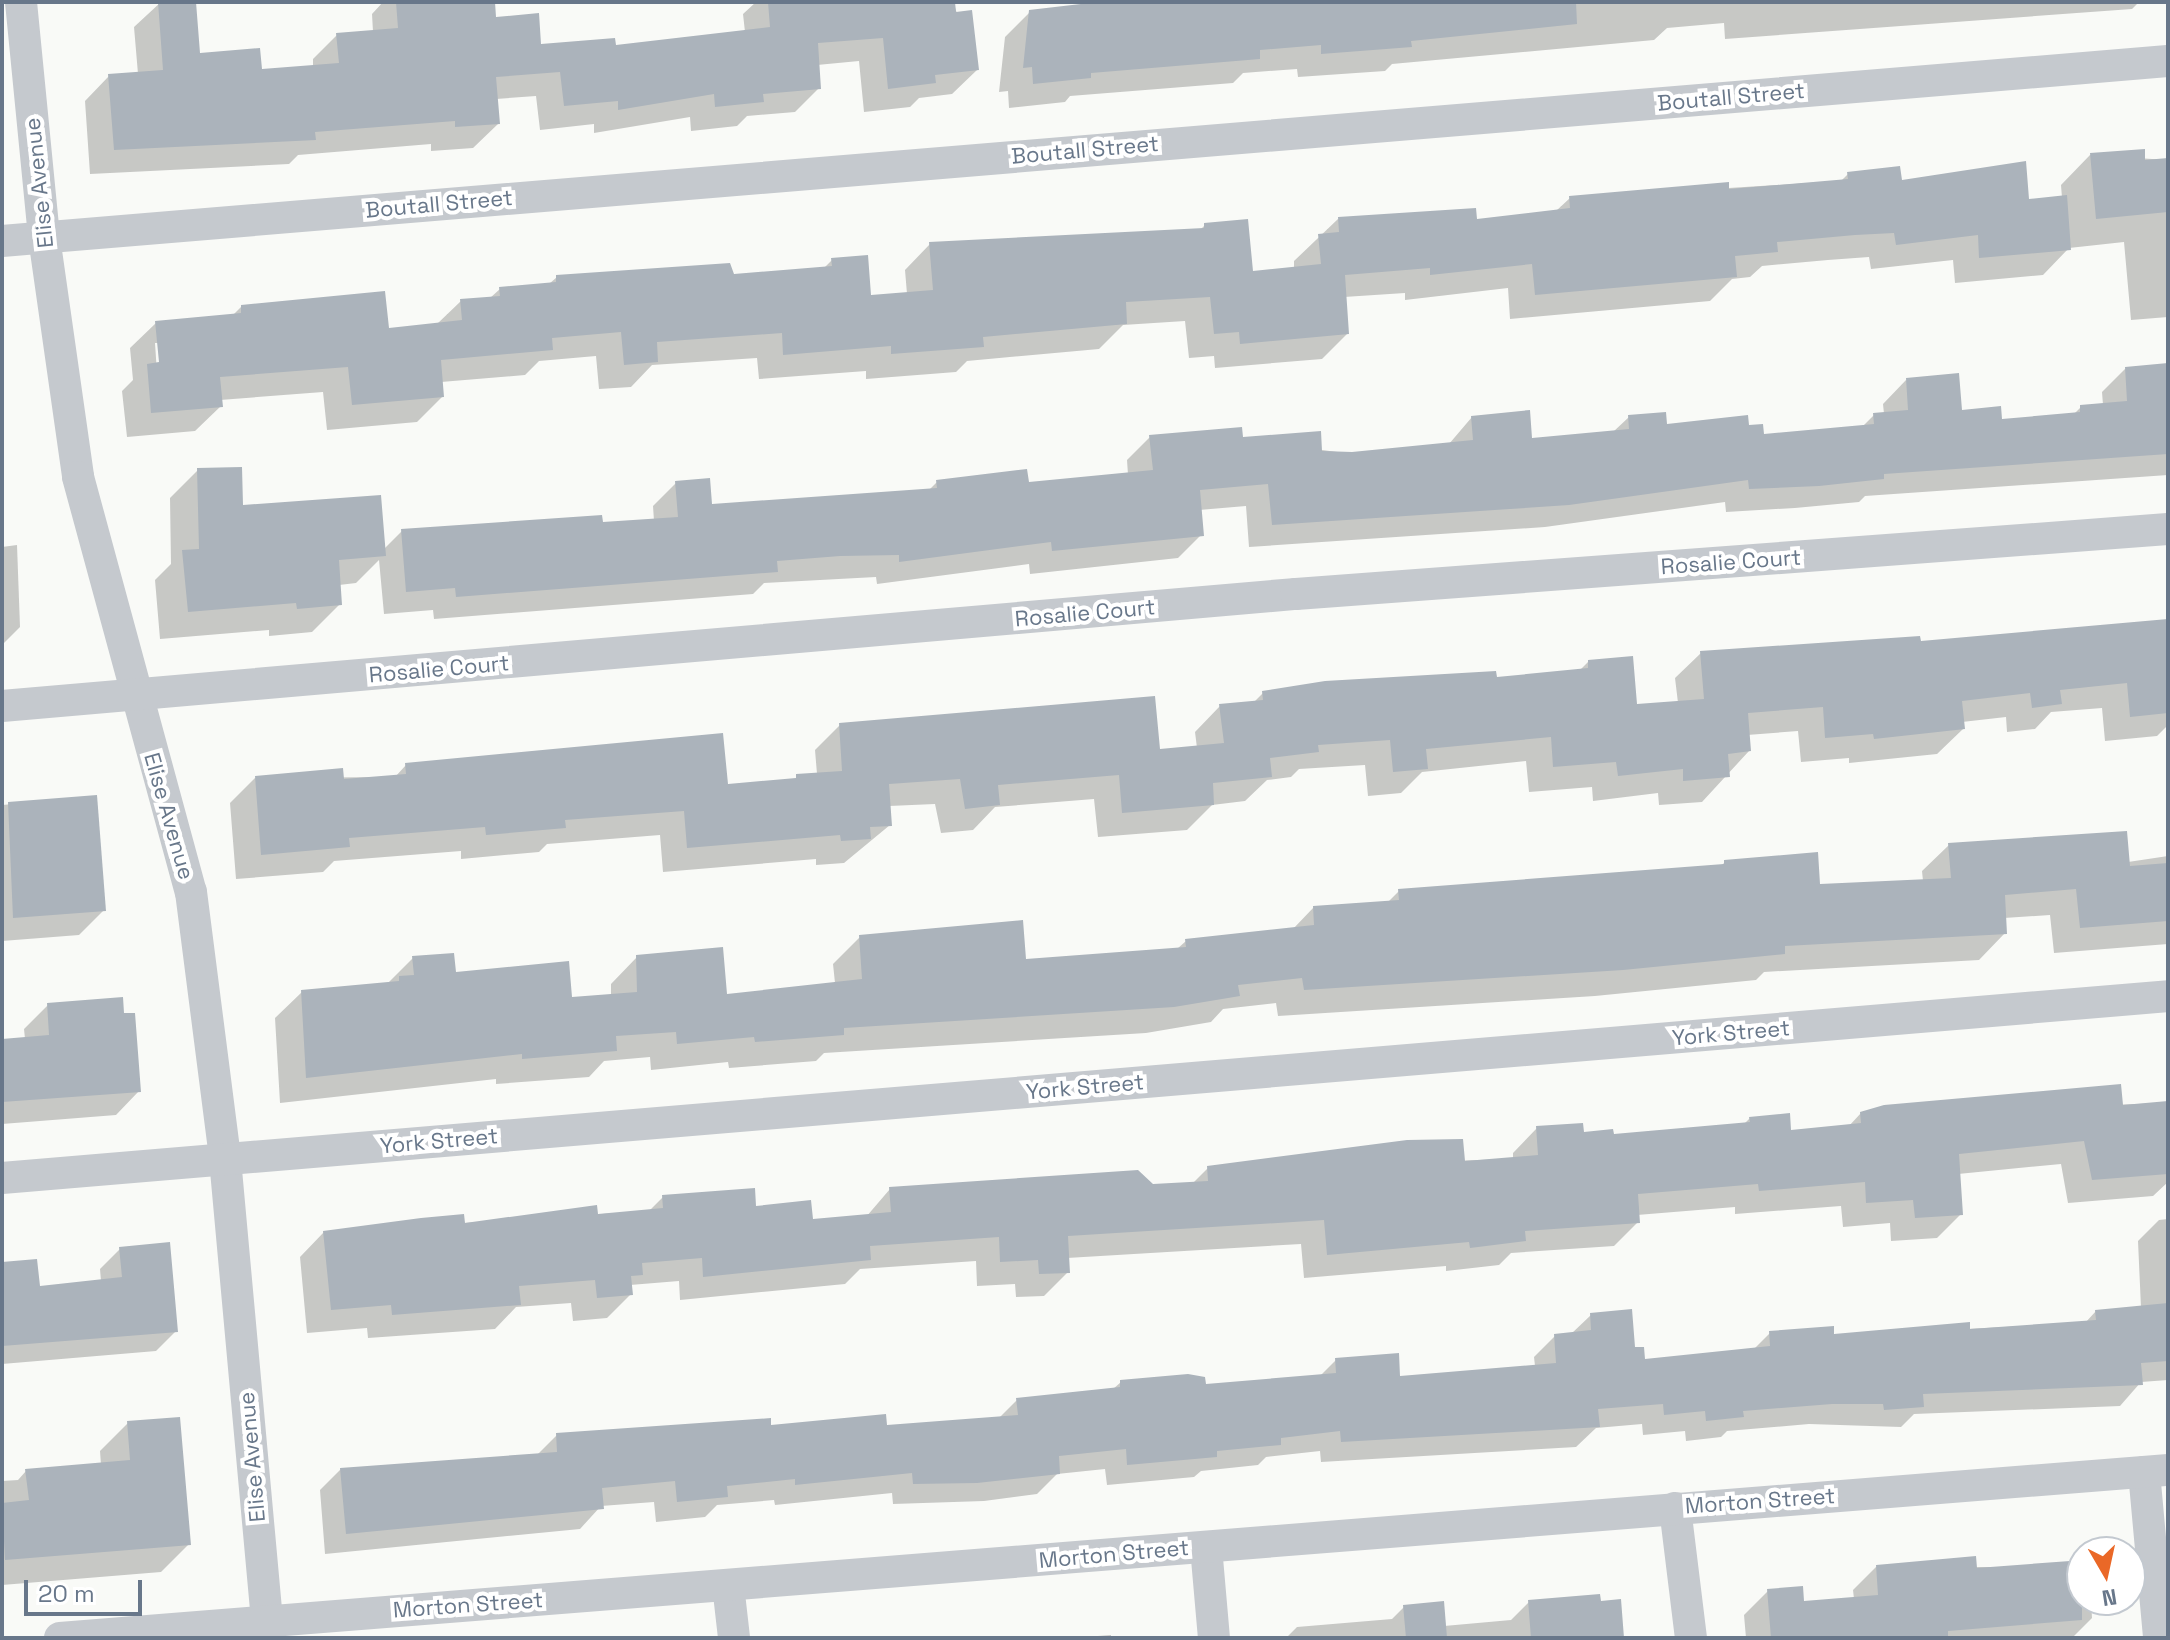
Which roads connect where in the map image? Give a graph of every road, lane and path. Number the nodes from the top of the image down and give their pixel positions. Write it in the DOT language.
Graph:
graph roads {
  1 [pos="21,2"];
  2 [pos="2168,61"];
  3 [pos="44,237"];
  4 [pos="2,241"];
  5 [pos="2168,529"];
  6 [pos="134,696"];
  7 [pos="2,706"];
  8 [pos="2168,996"];
  9 [pos="225,1159"];
  10 [pos="2,1178"];
  11 [pos="2156,1471"];
  12 [pos="1675,1508"];
  13 [pos="1206,1547"];
  14 [pos="728,1585"];
  15 [pos="268,1629"];
  16 [pos="60,1638"];
  17 [pos="734,1638"];
  18 [pos="1214,1638"];
  19 [pos="1691,1638"];
  20 [pos="2159,1638"];
  1 -- 3 [label="street, Elise Avenue"];
  2 -- 3 [label="street, Boutall Street"];
  3 -- 4 [label="street, Boutall Street"];
  3 -- 6 [label="street, Elise Avenue"];
  5 -- 6 [label="street, Rosalie Court"];
  6 -- 7 [label="street, Rosalie Court"];
  6 -- 9 [label="street, Elise Avenue"];
  8 -- 9 [label="street, York Street"];
  9 -- 10 [label="street, York Street"];
  9 -- 15 [label="street, Elise Avenue"];
  11 -- 12 [label="street, Morton Street"];
  11 -- 20 [label="street"];
  12 -- 13 [label="street, Morton Street"];
  12 -- 19 [label="street"];
  13 -- 14 [label="street, Morton Street"];
  13 -- 18 [label="street"];
  14 -- 15 [label="street, Morton Street"];
  14 -- 17 [label="street"];
  15 -- 16 [label="street, Morton Street"];
}
